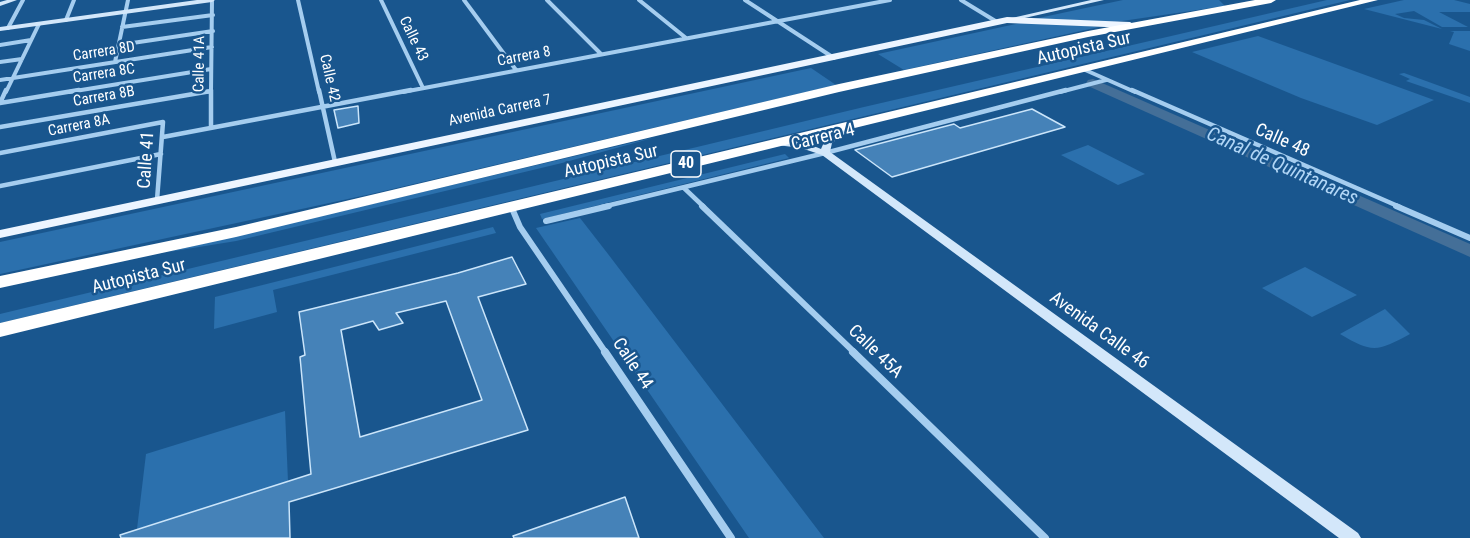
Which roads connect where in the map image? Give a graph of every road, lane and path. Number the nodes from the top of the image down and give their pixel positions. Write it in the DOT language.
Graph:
graph roads {
  1 [pos="14,0"];
  2 [pos="23,0"];
  3 [pos="74,0"];
  4 [pos="128,0"];
  5 [pos="212,0"];
  6 [pos="298,0"];
  7 [pos="381,0"];
  8 [pos="464,0"];
  9 [pos="547,0"];
  10 [pos="639,0"];
  11 [pos="745,0"];
  12 [pos="890,0"];
  13 [pos="961,0"];
  14 [pos="1073,0"];
  15 [pos="1101,0"];
  16 [pos="1271,0"];
  17 [pos="1372,0"];
  18 [pos="181,2"];
  19 [pos="0,4"];
  20 [pos="1081,4"];
  21 [pos="125,12"];
  22 [pos="213,15"];
  23 [pos="66,20"];
  24 [pos="777,21"];
  25 [pos="1002,21"];
  26 [pos="39,24"];
  27 [pos="1130,25"];
  28 [pos="122,27"];
  29 [pos="4,28"];
  30 [pos="213,31"];
  31 [pos="686,38"];
  32 [pos="31,40"];
  33 [pos="0,45"];
  34 [pos="119,45"];
  35 [pos="212,47"];
  36 [pos="602,54"];
  37 [pos="834,58"];
  38 [pos="22,59"];
  39 [pos="0,62"];
  40 [pos="115,62"];
  41 [pos="211,69"];
  42 [pos="1083,69"];
  43 [pos="516,70"];
  44 [pos="12,78"];
  45 [pos="0,80"];
  46 [pos="1106,80"];
  47 [pos="423,88"];
  48 [pos="211,91"];
  49 [pos="0,103"];
  50 [pos="323,106"];
  51 [pos="163,122"];
  52 [pos="854,123"];
  53 [pos="0,127"];
  54 [pos="211,128"];
  55 [pos="163,137"];
  56 [pos="777,142"];
  57 [pos="0,153"];
  58 [pos="825,153"];
  59 [pos="161,154"];
  60 [pos="335,162"];
  61 [pos="0,186"];
  62 [pos="684,188"];
  63 [pos="157,200"];
  64 [pos="510,206"];
  65 [pos="546,221"];
  66 [pos="0,234"];
  67 [pos="1470,238"];
  68 [pos="0,282"];
  69 [pos="0,330"];
  70 [pos="731,538"];
  71 [pos="1045,538"];
  72 [pos="1352,538"];
  1 -- 19 [label="main road"];
  2 -- 29 [label="street"];
  3 -- 23 [label="street"];
  4 -- 21 [label="street"];
  5 -- 18 [label="main road"];
  5 -- 22 [label="street, Calle 41A"];
  6 -- 50 [label="street, Calle 42"];
  7 -- 47 [label="street, Calle 43"];
  8 -- 43 [label="street"];
  9 -- 36 [label="street"];
  10 -- 31 [label="street"];
  11 -- 24 [label="street"];
  12 -- 24 [label="street, Carrera 8"];
  13 -- 25 [label="street"];
  14 -- 20 [label="main road"];
  15 -- 20 [label="main road, Avenida Carrera 7"];
  16 -- 27 [label="highway, Autopista Sur / 40"];
  17 -- 42 [label="highway, Autopista Sur / 40"];
  18 -- 21 [label="main road"];
  20 -- 25 [label="main road, Avenida Carrera 7"];
  21 -- 23 [label="main road"];
  21 -- 28 [label="street"];
  22 -- 28 [label="street"];
  22 -- 30 [label="street, Calle 41A"];
  23 -- 26 [label="main road"];
  24 -- 31 [label="street, Carrera 8"];
  24 -- 37 [label="street"];
  25 -- 27 [label="main road, Avenida Carrera 7"];
  25 -- 37 [label="main road, Avenida Carrera 7"];
  26 -- 29 [label="main road"];
  26 -- 32 [label="street"];
  27 -- 68 [label="highway, Autopista Sur / 40"];
  28 -- 34 [label="street"];
  30 -- 34 [label="street"];
  30 -- 35 [label="street, Calle 41A"];
  31 -- 36 [label="street, Carrera 8"];
  32 -- 33 [label="street"];
  32 -- 38 [label="street"];
  34 -- 40 [label="street"];
  35 -- 40 [label="street, Carrera 8D"];
  35 -- 41 [label="street, Calle 41A"];
  36 -- 43 [label="street, Carrera 8"];
  37 -- 60 [label="main road, Avenida Carrera 7"];
  38 -- 39 [label="street"];
  38 -- 44 [label="street"];
  40 -- 44 [label="street, Carrera 8D"];
  41 -- 48 [label="street, Calle 41A"];
  41 -- 49 [label="street, Carrera 8C"];
  42 -- 46 [label="street, Calle 48"];
  42 -- 52 [label="highway, Autopista Sur / 40"];
  43 -- 47 [label="street, Carrera 8"];
  44 -- 45 [label="street, Carrera 8D"];
  44 -- 49 [label="street"];
  46 -- 58 [label="street, Carrera 4"];
  46 -- 67 [label="street, Calle 48"];
  47 -- 50 [label="street, Carrera 8"];
  48 -- 53 [label="street, Carrera 8B"];
  48 -- 54 [label="street, Calle 41A"];
  50 -- 54 [label="street, Carrera 8"];
  50 -- 60 [label="street, Calle 42"];
  51 -- 55 [label="street, Calle 41"];
  51 -- 57 [label="street, Carrera 8A"];
  52 -- 56 [label="highway, Autopista Sur / 40"];
  52 -- 58 [label="main road"];
  54 -- 55 [label="street, Carrera 8"];
  55 -- 59 [label="street, Calle 41"];
  56 -- 58 [label="main road, Avenida Calle 46"];
  56 -- 64 [label="highway, Autopista Sur / 40"];
  58 -- 62 [label="street, Carrera 4"];
  58 -- 72 [label="main road, Avenida Calle 46"];
  59 -- 61 [label="street"];
  59 -- 63 [label="street, Calle 41"];
  60 -- 63 [label="main road, Avenida Carrera 7"];
  62 -- 65 [label="street, Carrera 4"];
  62 -- 71 [label="street, Calle 45A"];
  63 -- 66 [label="main road, Avenida Carrera 7"];
  64 -- 69 [label="highway, Autopista Sur / 40"];
  64 -- 70 [label="street, Calle 44"];
}
